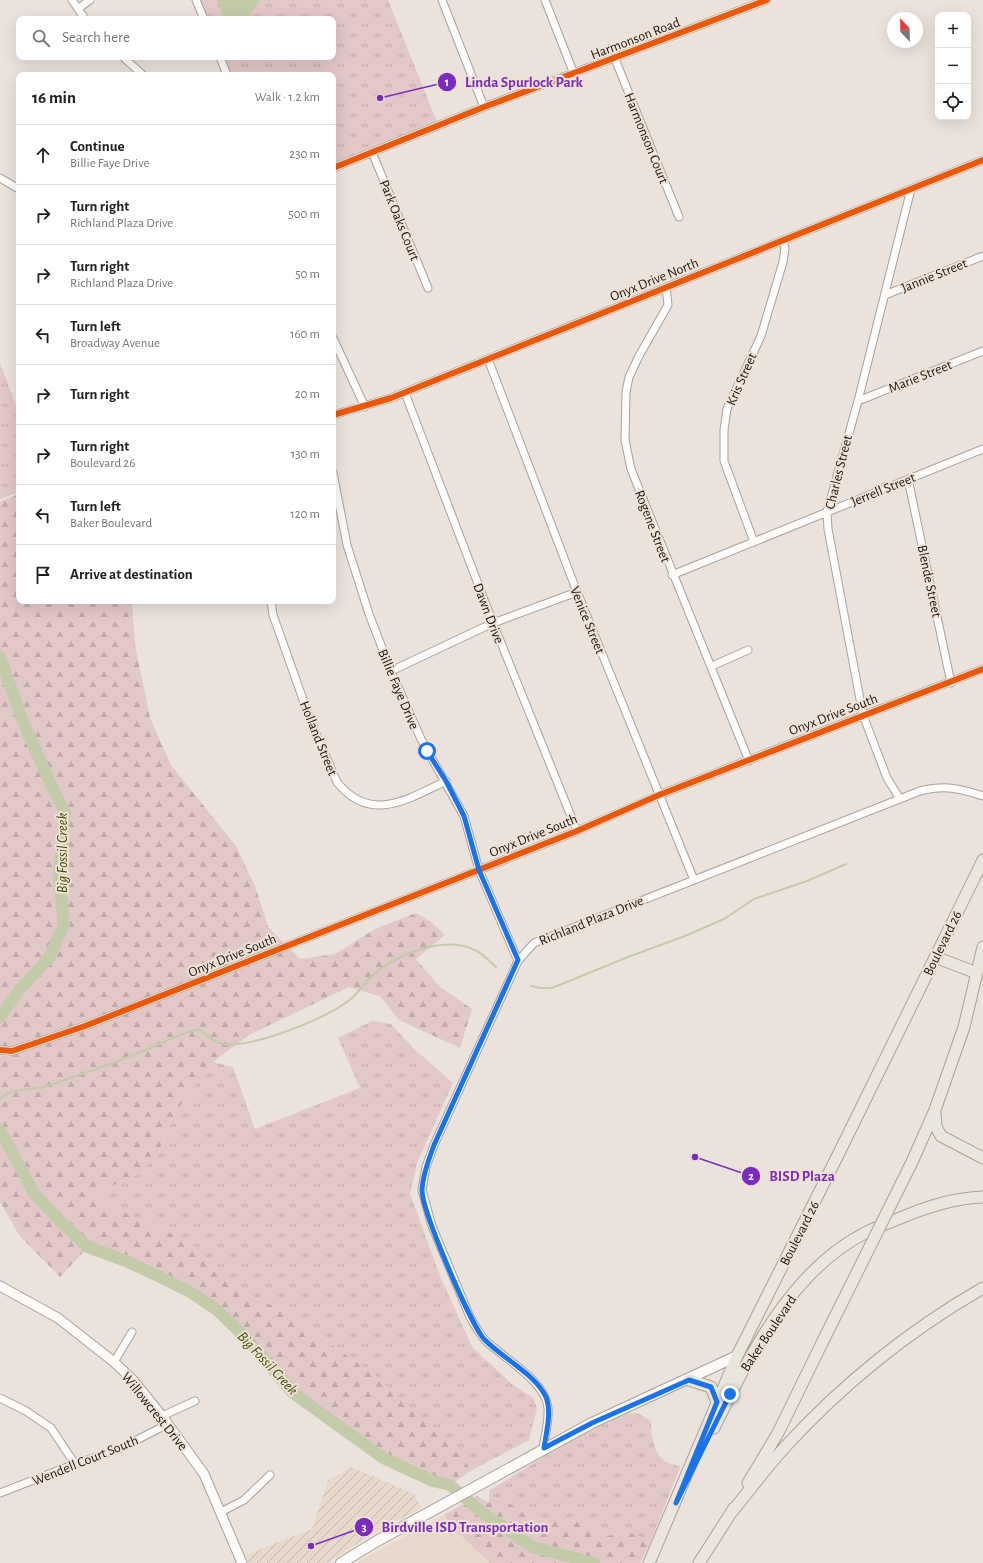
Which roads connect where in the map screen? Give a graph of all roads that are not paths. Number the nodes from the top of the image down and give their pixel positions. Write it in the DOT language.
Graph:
graph roads {
  1 [pos="72,0"];
  2 [pos="90,0"];
  3 [pos="196,0"];
  4 [pos="442,0"];
  5 [pos="545,0"];
  6 [pos="767,0"];
  7 [pos="79,8"];
  8 [pos="83,16"];
  9 [pos="203,16"];
  10 [pos="615,59"];
  11 [pos="127,60"];
  12 [pos="221,60"];
  13 [pos="139,72"];
  14 [pos="226,72"];
  15 [pos="574,74"];
  16 [pos="484,107"];
  17 [pos="372,152"];
  18 [pos="983,160"];
  19 [pos="336,167"];
  20 [pos="0,178"];
  21 [pos="16,187"];
  22 [pos="910,189"];
  23 [pos="679,217"];
  24 [pos="783,240"];
  25 [pos="983,256"];
  26 [pos="428,288"];
  27 [pos="666,288"];
  28 [pos="885,295"];
  29 [pos="336,344"];
  30 [pos="983,351"];
  31 [pos="488,359"];
  32 [pos="405,393"];
  33 [pos="858,401"];
  34 [pos="365,406"];
  35 [pos="336,414"];
  36 [pos="983,449"];
  37 [pos="908,479"];
  38 [pos="336,488"];
  39 [pos="827,512"];
  40 [pos="754,542"];
  41 [pos="672,575"];
  42 [pos="576,592"];
  43 [pos="271,604"];
  44 [pos="493,623"];
  45 [pos="748,650"];
  46 [pos="712,666"];
  47 [pos="983,670"];
  48 [pos="391,671"];
  49 [pos="951,683"];
  50 [pos="863,715"];
  51 [pos="749,761"];
  52 [pos="446,781"];
  53 [pos="659,795"];
  54 [pos="983,796"];
  55 [pos="900,799"];
  56 [pos="577,831"];
  57 [pos="983,860"];
  58 [pos="479,870"];
  59 [pos="694,880"];
  60 [pos="983,947"];
  61 [pos="935,957"];
  62 [pos="518,960"];
  63 [pos="976,973"];
  64 [pos="0,1050"];
  65 [pos="935,1110"];
  66 [pos="983,1158"];
  67 [pos="983,1197"];
  68 [pos="0,1286"];
  69 [pos="983,1288"];
  70 [pos="132,1332"];
  71 [pos="737,1356"];
  72 [pos="114,1362"];
  73 [pos="689,1380"];
  74 [pos="0,1398"];
  75 [pos="195,1401"];
  76 [pos="717,1402"];
  77 [pos="162,1416"];
  78 [pos="168,1424"];
  79 [pos="544,1448"];
  80 [pos="75,1464"];
  81 [pos="270,1475"];
  82 [pos="0,1493"];
  83 [pos="676,1503"];
  84 [pos="221,1512"];
  85 [pos="731,1513"];
  86 [pos="242,1563"];
  87 [pos="341,1563"];
  88 [pos="649,1563"];
  89 [pos="699,1563"];
  1 -- 7 [label="street"];
  2 -- 7 [label="street"];
  3 -- 9 [label="street"];
  4 -- 16 [label="street"];
  5 -- 15 [label="street"];
  6 -- 10 [label="street, Harmonson Road"];
  7 -- 8 [label="street"];
  10 -- 15 [label="street, Harmonson Road"];
  10 -- 23 [label="street, Harmonson Court"];
  11 -- 13 [label="street"];
  12 -- 14 [label="street"];
  15 -- 16 [label="street, Harmonson Road"];
  16 -- 17 [label="street, Harmonson Road"];
  17 -- 19 [label="street, Harmonson Road"];
  17 -- 26 [label="street, Park Oaks Court"];
  18 -- 22 [label="street, Onyx Drive North"];
  20 -- 21 [label="street"];
  22 -- 24 [label="street, Onyx Drive North"];
  22 -- 28 [label="street, Charles Street"];
  24 -- 27 [label="street, Onyx Drive North"];
  24 -- 40 [label="street, Kris Street"];
  25 -- 28 [label="street, Jannie Street"];
  27 -- 31 [label="street, Onyx Drive North"];
  27 -- 41 [label="street, Rogene Street"];
  28 -- 33 [label="street, Charles Street"];
  29 -- 34 [label="street"];
  30 -- 33 [label="street, Marie Street"];
  31 -- 32 [label="street, Onyx Drive North"];
  31 -- 42 [label="street, Venice Street"];
  32 -- 34 [label="street, Onyx Drive North"];
  32 -- 44 [label="street, Dawn Drive"];
  33 -- 39 [label="street, Charles Street"];
  34 -- 35 [label="street, Onyx Drive North"];
  36 -- 37 [label="street, Jerrell Street"];
  37 -- 39 [label="street, Jerrell Street"];
  37 -- 49 [label="street, Blende Street"];
  38 -- 48 [label="street, Billie Faye Drive"];
  39 -- 40 [label="street, Jerrell Street"];
  39 -- 50 [label="street, Charles Street"];
  40 -- 41 [label="street, Jerrell Street"];
  41 -- 46 [label="street, Rogene Street"];
  42 -- 44 [label="street"];
  42 -- 53 [label="street, Venice Street"];
  43 -- 52 [label="street, Holland Street"];
  44 -- 48 [label="street"];
  44 -- 56 [label="street, Dawn Drive"];
  45 -- 46 [label="street"];
  46 -- 51 [label="street, Rogene Street"];
  47 -- 49 [label="street, Onyx Drive South"];
  48 -- 52 [label="street, Billie Faye Drive"];
  49 -- 50 [label="street, Onyx Drive South"];
  50 -- 51 [label="street, Onyx Drive South"];
  50 -- 55 [label="street, Charles Street"];
  51 -- 53 [label="street, Onyx Drive South"];
  52 -- 58 [label="street, Billie Faye Drive"];
  53 -- 56 [label="street, Onyx Drive South"];
  53 -- 59 [label="street, Venice Street"];
  54 -- 55 [label="street, Richland Plaza Drive"];
  55 -- 59 [label="street, Richland Plaza Drive"];
  56 -- 58 [label="street, Onyx Drive South"];
  57 -- 61 [label="main road, Boulevard 26"];
  58 -- 62 [label="street, Billie Faye Drive"];
  58 -- 64 [label="street, Onyx Drive South"];
  59 -- 62 [label="street, Richland Plaza Drive"];
  60 -- 63 [label="main road"];
  61 -- 63 [label="main road"];
  61 -- 71 [label="main road, Boulevard 26"];
  62 -- 79 [label="street, Richland Plaza Drive"];
  63 -- 65 [label="main road"];
  65 -- 66 [label="main road"];
  65 -- 85 [label="main road, bridge"];
  67 -- 83 [label="main road, Baker Boulevard"];
  68 -- 72 [label="street, Willowcrest Drive"];
  69 -- 85 [label="main road"];
  70 -- 72 [label="street"];
  71 -- 73 [label="main road"];
  71 -- 76 [label="main road, Boulevard 26"];
  72 -- 77 [label="street, Willowcrest Drive"];
  73 -- 76 [label="main road"];
  73 -- 79 [label="main road"];
  74 -- 80 [label="street"];
  75 -- 77 [label="street"];
  76 -- 83 [label="main road, Boulevard 26"];
  77 -- 78 [label="street, Willowcrest Drive"];
  78 -- 80 [label="street, Wendell Court South"];
  78 -- 84 [label="street, Willowcrest Drive"];
  79 -- 87 [label="main road"];
  80 -- 82 [label="street, Wendell Court South"];
  81 -- 84 [label="street"];
  83 -- 88 [label="main road"];
  84 -- 86 [label="street, Willowcrest Drive"];
  85 -- 89 [label="main road"];
}
